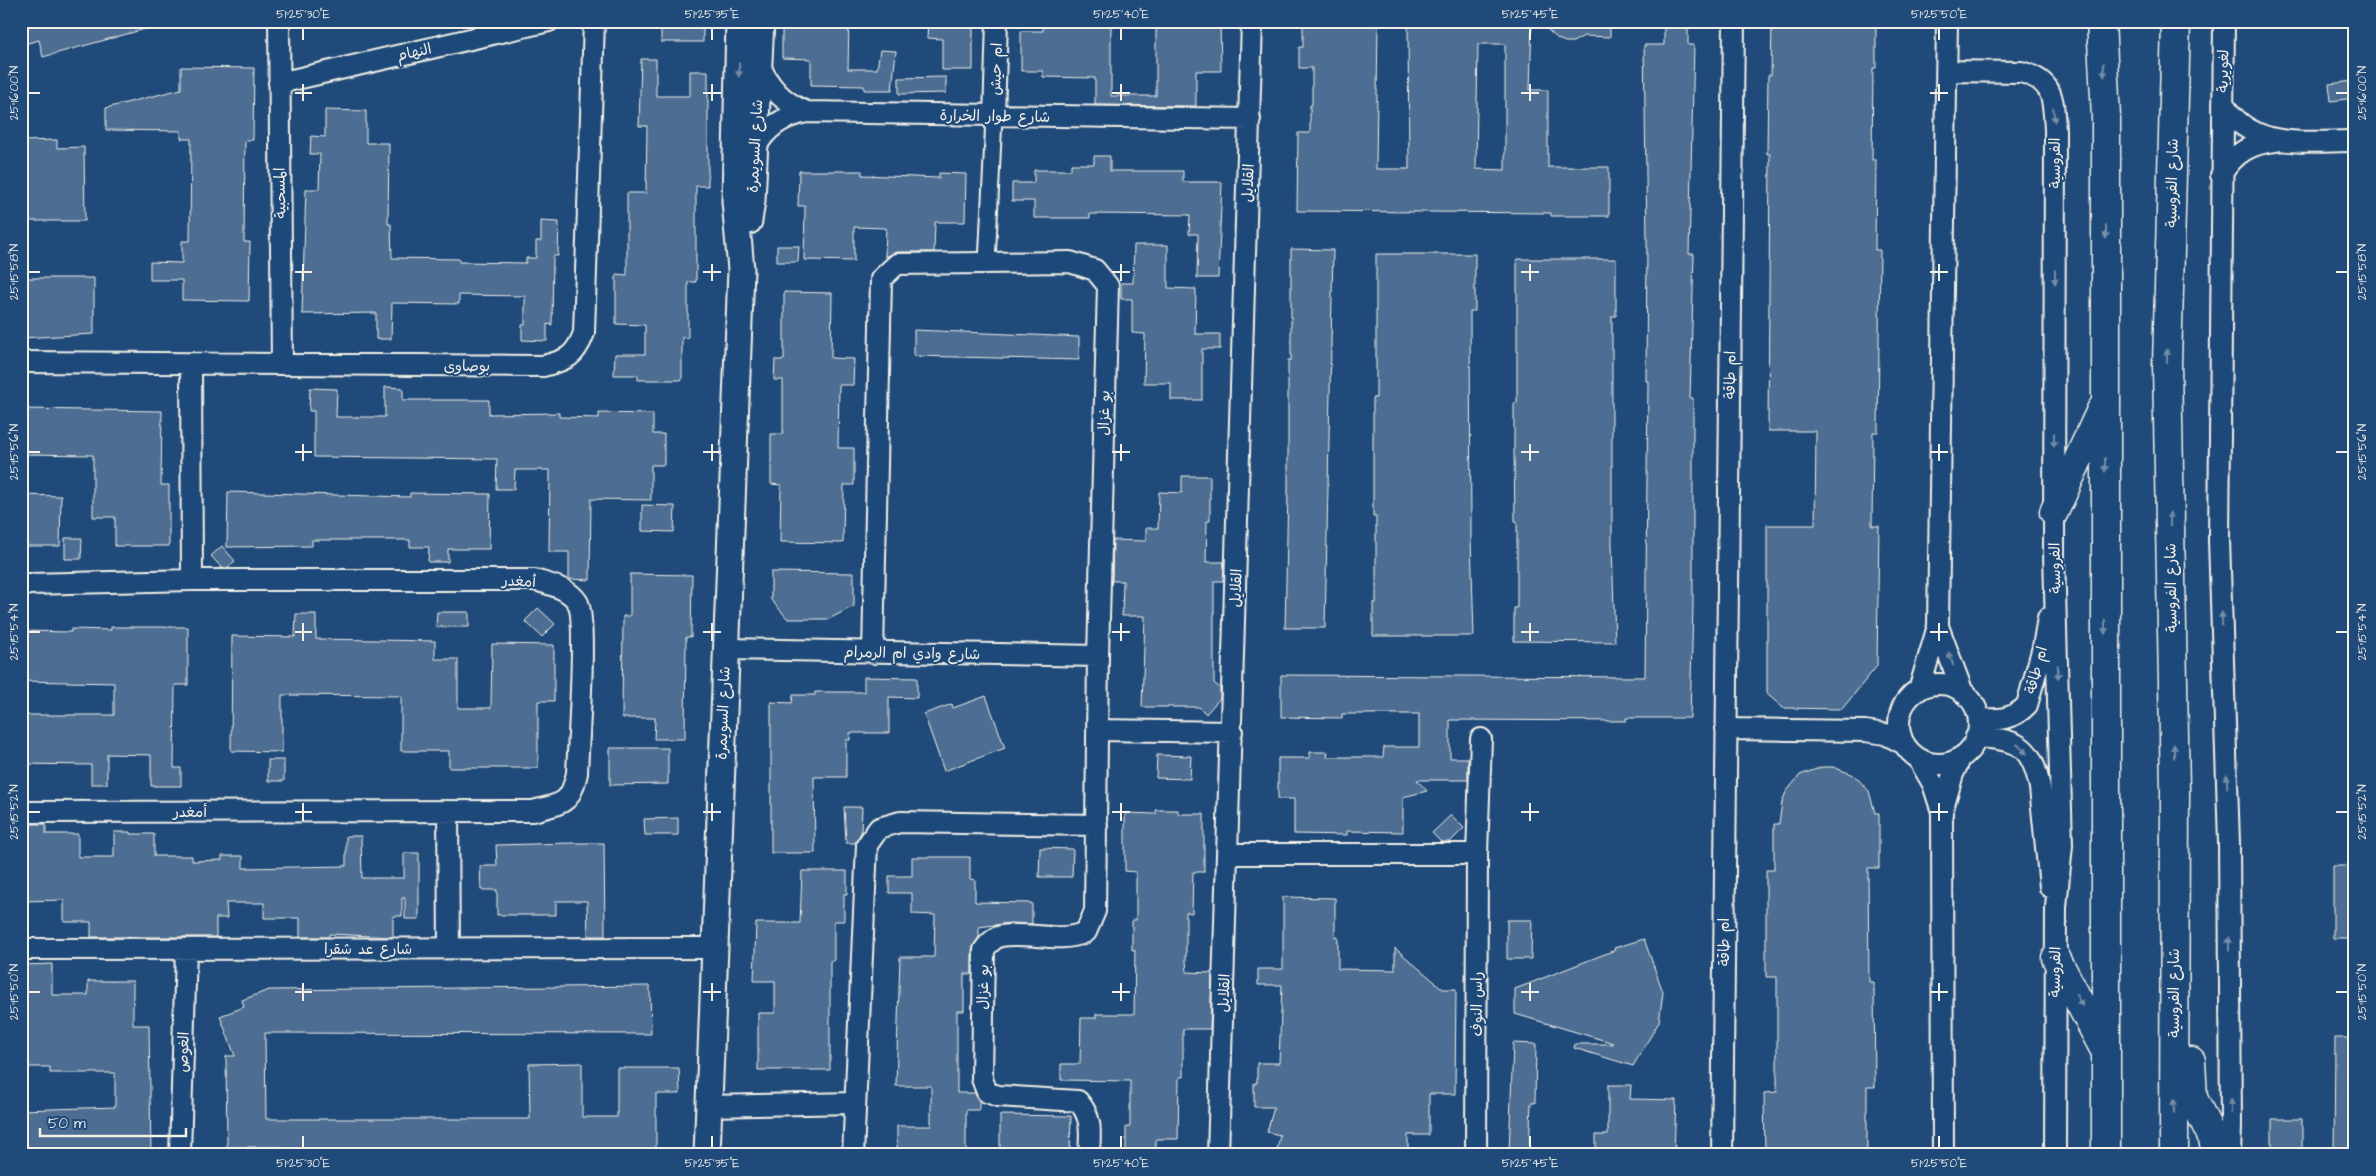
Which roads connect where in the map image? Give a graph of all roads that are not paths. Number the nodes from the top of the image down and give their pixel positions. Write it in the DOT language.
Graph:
graph roads {
  1 [pos="280,21"];
  2 [pos="549,21"];
  3 [pos="594,21"];
  4 [pos="739,21"];
  5 [pos="761,21"];
  6 [pos="997,21"];
  7 [pos="1252,21"];
  8 [pos="1734,21"];
  9 [pos="1947,21"];
  10 [pos="2101,21"];
  11 [pos="2224,21"];
  12 [pos="2176,23"];
  13 [pos="759,63"];
  14 [pos="1947,71"];
  15 [pos="279,83"];
  16 [pos="2223,104"];
  17 [pos="807,112"];
  18 [pos="994,117"];
  19 [pos="1250,119"];
  20 [pos="2286,140"];
  21 [pos="2355,141"];
  22 [pos="755,148"];
  23 [pos="2221,175"];
  24 [pos="987,263"];
  25 [pos="740,270"];
  26 [pos="21,362"];
  27 [pos="192,363"];
  28 [pos="282,364"];
  29 [pos="2104,402"];
  30 [pos="2054,512"];
  31 [pos="192,580"];
  32 [pos="2054,584"];
  33 [pos="21,586"];
  34 [pos="1938,626"];
  35 [pos="725,649"];
  36 [pos="873,653"];
  37 [pos="1098,656"];
  38 [pos="1919,690"];
  39 [pos="1963,693"];
  40 [pos="1900,717"];
  41 [pos="1978,728"];
  42 [pos="1726,729"];
  43 [pos="1098,730"];
  44 [pos="1865,731"];
  45 [pos="1232,732"];
  46 [pos="1481,739"];
  47 [pos="1904,744"];
  48 [pos="1961,757"];
  49 [pos="1918,758"];
  50 [pos="2175,789"];
  51 [pos="448,811"];
  52 [pos="21,812"];
  53 [pos="1942,812"];
  54 [pos="1097,825"];
  55 [pos="1228,854"];
  56 [pos="1477,854"];
  57 [pos="2056,907"];
  58 [pos="449,948"];
  59 [pos="715,948"];
  60 [pos="21,949"];
  61 [pos="186,949"];
  62 [pos="2056,958"];
  63 [pos="2106,1051"];
  64 [pos="855,1103"];
  65 [pos="709,1106"];
  66 [pos="180,1155"];
  67 [pos="707,1155"];
  68 [pos="853,1155"];
  69 [pos="1089,1155"];
  70 [pos="1218,1155"];
  71 [pos="1476,1155"];
  72 [pos="1722,1155"];
  73 [pos="1943,1155"];
  74 [pos="2055,1155"];
  75 [pos="2106,1155"];
  76 [pos="2174,1155"];
  77 [pos="2216,1155"];
  78 [pos="2230,1155"];
  1 -- 15 [label="street, المسحبية"];
  2 -- 15 [label="street, النهام"];
  3 -- 28 [label="street, بوصاوى"];
  4 -- 25 [label="street, شارع السويمرة, one-way"];
  5 -- 13 [label="street, شارع السويمرة"];
  6 -- 18 [label="street, ام حيش"];
  7 -- 19 [label="street, القلايل"];
  8 -- 42 [label="street, ام طاقة"];
  9 -- 14 [label="street"];
  10 -- 29 [label="highway, one-way"];
  11 -- 16 [label="street, لغويرية"];
  50 -- 12 [label="highway, شارع الفروسية, one-way"];
  13 -- 17 [label="street"];
  13 -- 22 [label="street, شارع السويمرة"];
  14 -- 30 [label="street, الفروسية, one-way"];
  14 -- 34 [label="street"];
  15 -- 28 [label="street, المسحبية"];
  16 -- 20 [label="street, لغويرية"];
  16 -- 23 [label="street"];
  17 -- 18 [label="street, شارع طوار الخرارة"];
  17 -- 22 [label="street, شارع طوار الخرارة"];
  18 -- 19 [label="street, شارع طوار الخرارة"];
  18 -- 24 [label="street"];
  19 -- 45 [label="street, القلايل"];
  20 -- 21 [label="street, لغويرية"];
  20 -- 23 [label="street, لغويرية"];
  22 -- 25 [label="street, شارع السويمرة"];
  78 -- 23 [label="street, one-way"];
  24 -- 36 [label="street, بو غزال"];
  24 -- 37 [label="street, بو غزال"];
  25 -- 35 [label="street, شارع السويمرة"];
  26 -- 27 [label="street, بوصاوى"];
  27 -- 28 [label="street, بوصاوى"];
  27 -- 31 [label="street"];
  29 -- 30 [label="highway"];
  29 -- 63 [label="highway, one-way"];
  30 -- 32 [label="street, الفروسية"];
  31 -- 33 [label="street, أمغدر"];
  31 -- 51 [label="street, أمغدر"];
  32 -- 41 [label="street, ام طاقة"];
  32 -- 57 [label="street, الفروسية, one-way"];
  34 -- 38 [label="street"];
  39 -- 34 [label="street, one-way"];
  35 -- 36 [label="street, شارع وادي ام الرمرام"];
  35 -- 59 [label="street, شارع السويمرة"];
  36 -- 37 [label="street, شارع وادي ام الرمرام"];
  37 -- 43 [label="street, بو غزال"];
  38 -- 39 [label="street"];
  38 -- 40 [label="street"];
  39 -- 41 [label="street"];
  40 -- 44 [label="street"];
  40 -- 47 [label="street"];
  41 -- 48 [label="street"];
  41 -- 57 [label="street, one-way"];
  42 -- 44 [label="street"];
  42 -- 72 [label="street, ام طاقة"];
  43 -- 45 [label="street"];
  43 -- 54 [label="street, بو غزال"];
  44 -- 47 [label="street"];
  45 -- 55 [label="street, القلايل"];
  46 -- 56 [label="street, راس النوف"];
  47 -- 49 [label="street"];
  48 -- 49 [label="street"];
  48 -- 53 [label="street"];
  49 -- 53 [label="street"];
  76 -- 50 [label="highway, شارع الفروسية, one-way"];
  50 -- 77 [label="highway"];
  51 -- 52 [label="street, أمغدر"];
  51 -- 58 [label="street"];
  53 -- 73 [label="street"];
  54 -- 64 [label="street"];
  54 -- 69 [label="street, بو غزال"];
  55 -- 56 [label="street"];
  55 -- 70 [label="street, القلايل"];
  56 -- 71 [label="street, راس النوف"];
  57 -- 62 [label="street, الفروسية"];
  58 -- 59 [label="street, شارع عد شقرا"];
  58 -- 61 [label="street, شارع عد شقرا"];
  59 -- 65 [label="street, شارع السويمرة"];
  60 -- 61 [label="street, شارع عد شقرا"];
  61 -- 66 [label="street, الغوص"];
  62 -- 63 [label="highway, one-way"];
  62 -- 74 [label="street, الفروسية"];
  63 -- 75 [label="highway"];
  64 -- 65 [label="street"];
  64 -- 68 [label="street"];
  65 -- 67 [label="street, شارع السويمرة"];
}
